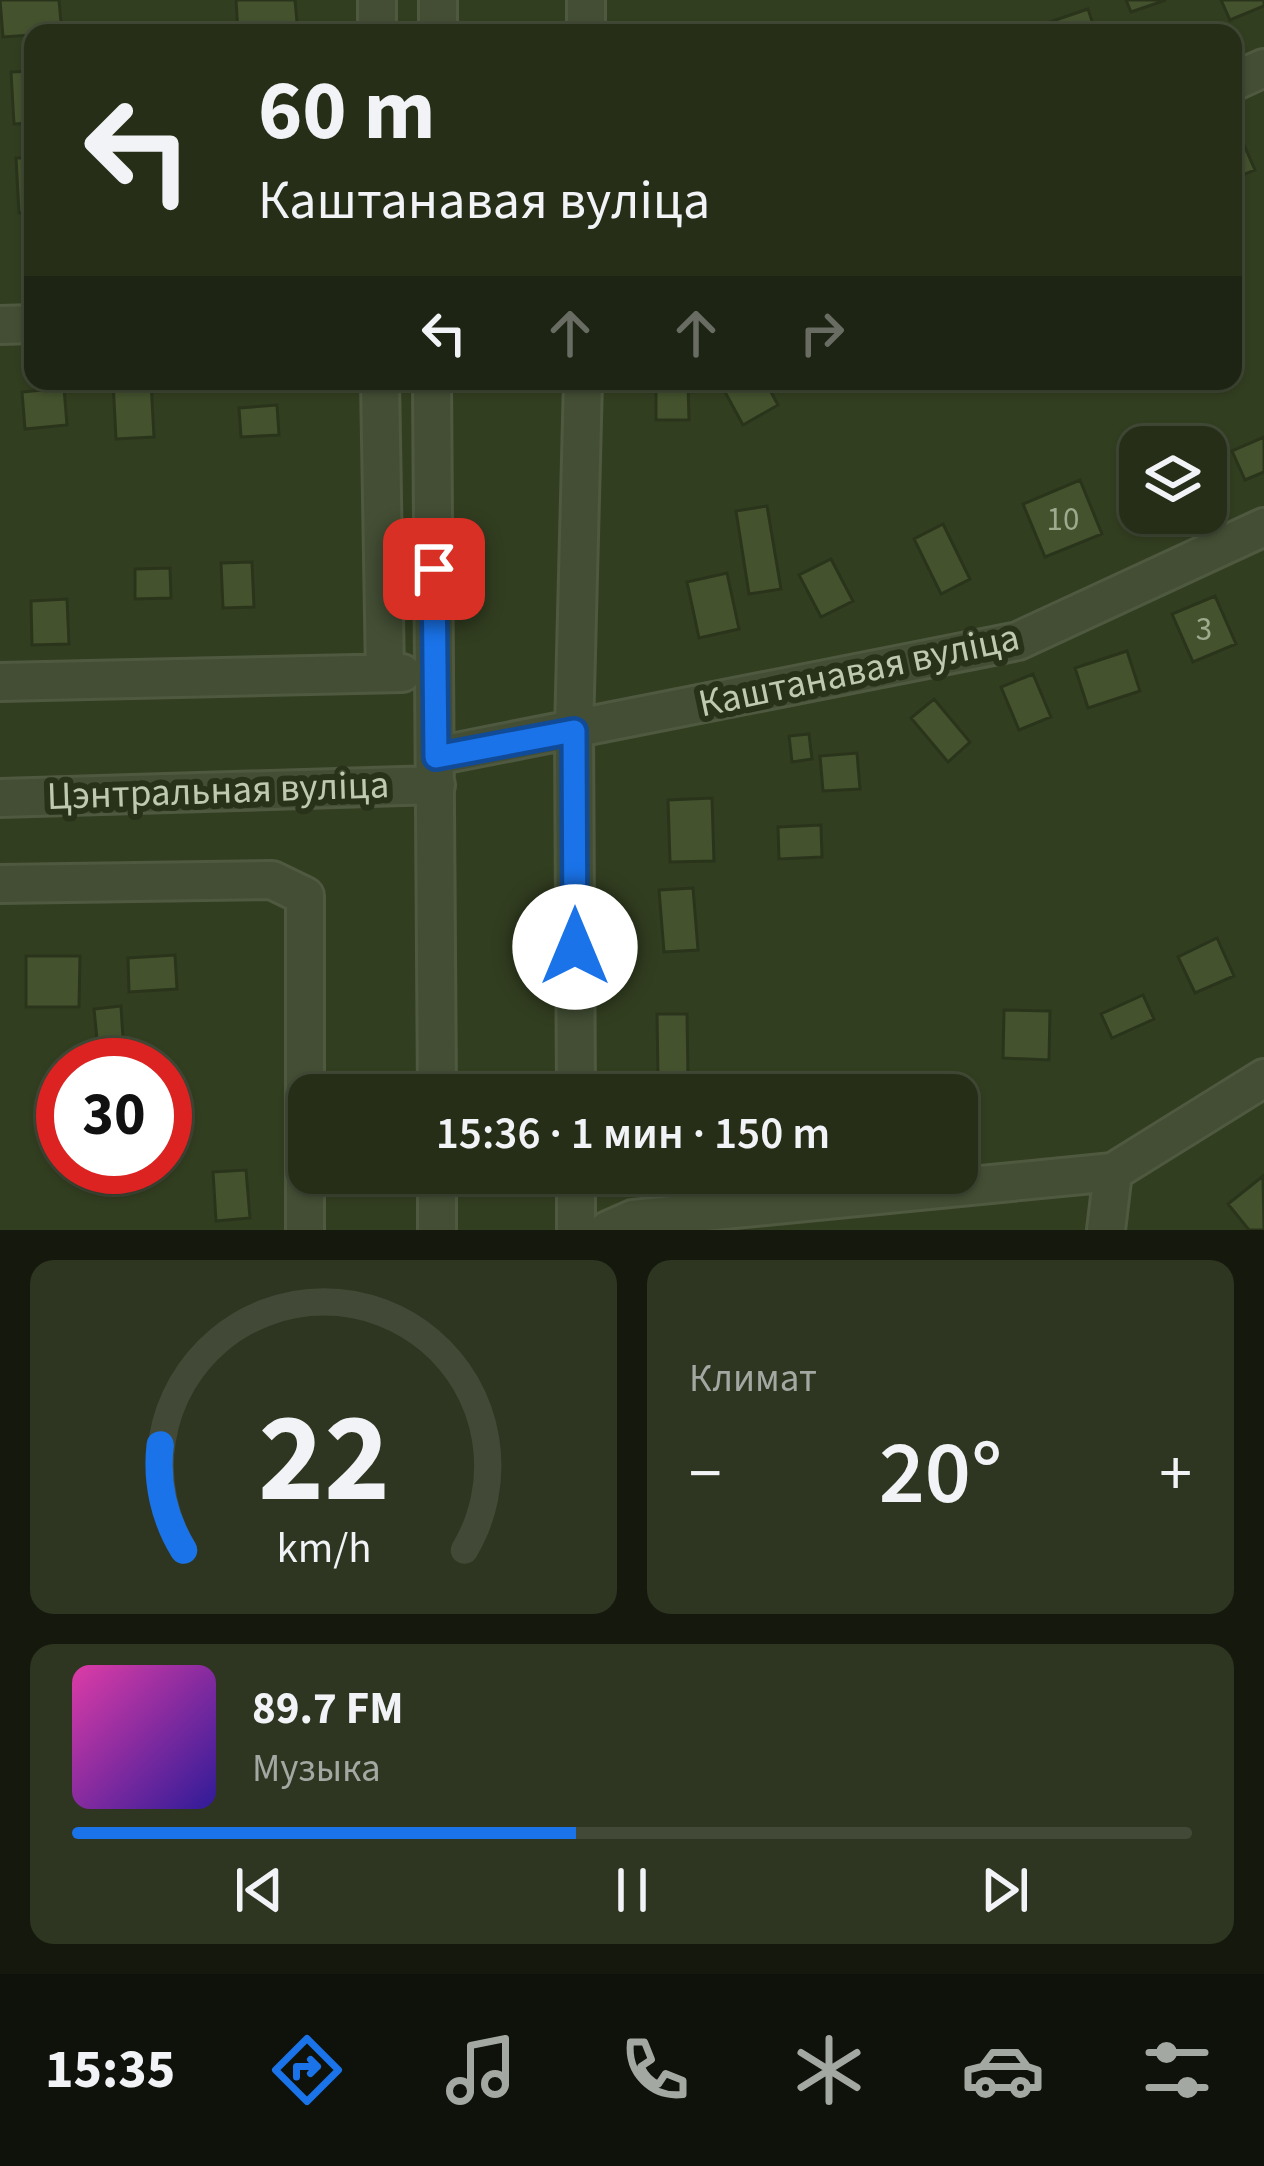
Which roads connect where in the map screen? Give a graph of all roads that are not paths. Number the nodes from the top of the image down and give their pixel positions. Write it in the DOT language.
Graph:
graph roads {
  1 [pos="380,390"];
  2 [pos="432,390"];
  3 [pos="583,390"];
  4 [pos="1264,527"];
  5 [pos="0,682"];
  6 [pos="574,731"];
  7 [pos="436,771"];
  8 [pos="0,798"];
  9 [pos="0,884"];
  10 [pos="436,1074"];
  11 [pos="576,1074"];
  12 [pos="1264,1078"];
  13 [pos="1114,1172"];
  14 [pos="437,1194"];
  15 [pos="576,1194"];
  16 [pos="305,1230"];
  17 [pos="437,1230"];
  18 [pos="576,1230"];
  19 [pos="608,1230"];
  20 [pos="1106,1230"];
  1 -- 5 [label="street"];
  2 -- 7 [label="street"];
  3 -- 6 [label="street"];
  4 -- 6 [label="street, Каштанавая вуліца"];
  6 -- 7 [label="street, Каштанавая вуліца"];
  6 -- 11 [label="street"];
  7 -- 8 [label="street, Цэнтральная вуліца"];
  7 -- 10 [label="street"];
  9 -- 16 [label="street"];
  12 -- 13 [label="street"];
  13 -- 19 [label="street"];
  13 -- 20 [label="street"];
  14 -- 17 [label="street"];
  15 -- 18 [label="street"];
}
